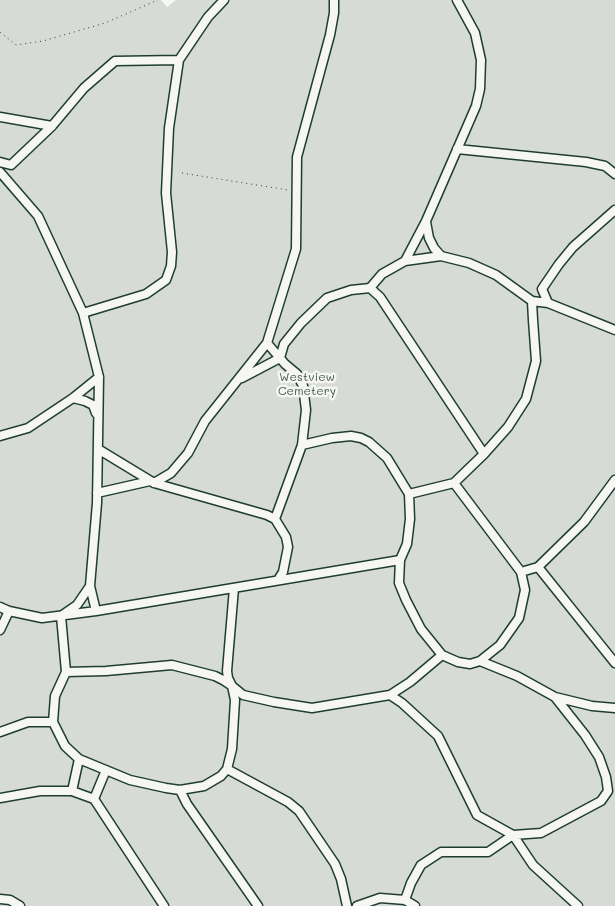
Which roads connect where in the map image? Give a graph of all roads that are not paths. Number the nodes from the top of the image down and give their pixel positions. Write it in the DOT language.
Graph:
graph roads {
  1 [pos="224,0"];
  2 [pos="334,0"];
  3 [pos="457,0"];
  4 [pos="179,60"];
  5 [pos="0,117"];
  6 [pos="52,126"];
  7 [pos="457,149"];
  8 [pos="0,162"];
  9 [pos="615,174"];
  10 [pos="1,176"];
  11 [pos="615,210"];
  12 [pos="426,221"];
  13 [pos="441,256"];
  14 [pos="405,261"];
  15 [pos="370,288"];
  16 [pos="532,301"];
  17 [pos="548,303"];
  18 [pos="83,313"];
  19 [pos="615,330"];
  20 [pos="267,343"];
  21 [pos="280,358"];
  22 [pos="99,377"];
  23 [pos="238,380"];
  24 [pos="73,398"];
  25 [pos="98,417"];
  26 [pos="0,436"];
  27 [pos="302,445"];
  28 [pos="98,449"];
  29 [pos="484,454"];
  30 [pos="615,480"];
  31 [pos="152,482"];
  32 [pos="454,483"];
  33 [pos="97,493"];
  34 [pos="409,494"];
  35 [pos="274,519"];
  36 [pos="400,560"];
  37 [pos="538,566"];
  38 [pos="521,572"];
  39 [pos="278,580"];
  40 [pos="90,586"];
  41 [pos="234,588"];
  42 [pos="0,607"];
  43 [pos="9,611"];
  44 [pos="96,611"];
  45 [pos="60,616"];
  46 [pos="0,630"];
  47 [pos="442,655"];
  48 [pos="480,661"];
  49 [pos="615,663"];
  50 [pos="66,672"];
  51 [pos="232,686"];
  52 [pos="390,695"];
  53 [pos="555,697"];
  54 [pos="615,708"];
  55 [pos="53,722"];
  56 [pos="0,732"];
  57 [pos="79,759"];
  58 [pos="227,769"];
  59 [pos="106,770"];
  60 [pos="180,790"];
  61 [pos="72,791"];
  62 [pos="608,791"];
  63 [pos="0,798"];
  64 [pos="615,798"];
  65 [pos="94,799"];
  66 [pos="513,836"];
  67 [pos="0,899"];
  68 [pos="405,900"];
  69 [pos="20,906"];
  70 [pos="164,906"];
  71 [pos="258,906"];
  72 [pos="347,906"];
  73 [pos="356,906"];
  74 [pos="415,906"];
  75 [pos="578,906"];
  1 -- 4 [label="lane"];
  2 -- 20 [label="lane"];
  3 -- 7 [label="lane"];
  4 -- 6 [label="lane"];
  4 -- 18 [label="lane"];
  5 -- 6 [label="lane"];
  6 -- 8 [label="lane"];
  7 -- 9 [label="lane"];
  7 -- 12 [label="lane"];
  10 -- 18 [label="lane"];
  11 -- 17 [label="lane"];
  12 -- 13 [label="lane"];
  12 -- 14 [label="lane"];
  13 -- 14 [label="lane"];
  13 -- 16 [label="lane"];
  14 -- 15 [label="lane"];
  15 -- 21 [label="lane"];
  15 -- 29 [label="lane"];
  16 -- 17 [label="lane"];
  16 -- 29 [label="lane"];
  17 -- 19 [label="lane"];
  18 -- 22 [label="lane"];
  20 -- 21 [label="lane"];
  20 -- 23 [label="lane"];
  21 -- 23 [label="lane"];
  21 -- 27 [label="lane"];
  22 -- 24 [label="lane"];
  22 -- 25 [label="lane"];
  23 -- 31 [label="lane"];
  24 -- 25 [label="lane"];
  24 -- 26 [label="lane"];
  25 -- 28 [label="lane"];
  27 -- 34 [label="lane"];
  27 -- 35 [label="lane"];
  28 -- 31 [label="lane"];
  28 -- 33 [label="lane"];
  29 -- 32 [label="lane"];
  30 -- 37 [label="lane"];
  31 -- 33 [label="lane"];
  31 -- 35 [label="lane"];
  32 -- 34 [label="lane"];
  32 -- 38 [label="lane"];
  33 -- 40 [label="lane"];
  34 -- 36 [label="lane"];
  35 -- 39 [label="lane"];
  36 -- 39 [label="lane"];
  36 -- 47 [label="lane"];
  37 -- 38 [label="lane"];
  37 -- 49 [label="lane"];
  38 -- 48 [label="lane"];
  39 -- 41 [label="lane"];
  40 -- 44 [label="lane"];
  40 -- 45 [label="lane"];
  41 -- 44 [label="lane"];
  41 -- 51 [label="lane"];
  42 -- 43 [label="lane"];
  43 -- 45 [label="lane"];
  43 -- 46 [label="lane"];
  44 -- 45 [label="lane"];
  45 -- 50 [label="lane"];
  47 -- 48 [label="lane"];
  47 -- 52 [label="lane"];
  48 -- 53 [label="lane"];
  50 -- 51 [label="lane"];
  50 -- 55 [label="lane"];
  51 -- 52 [label="lane"];
  51 -- 58 [label="lane"];
  52 -- 66 [label="lane"];
  53 -- 54 [label="lane"];
  53 -- 62 [label="lane"];
  55 -- 56 [label="lane"];
  55 -- 57 [label="lane"];
  57 -- 59 [label="lane"];
  57 -- 61 [label="lane"];
  58 -- 60 [label="lane"];
  58 -- 72 [label="lane"];
  59 -- 60 [label="lane"];
  59 -- 65 [label="lane"];
  60 -- 71 [label="lane"];
  61 -- 63 [label="lane"];
  61 -- 65 [label="lane"];
  62 -- 64 [label="lane"];
  62 -- 66 [label="lane"];
  65 -- 70 [label="lane"];
  66 -- 68 [label="lane"];
  66 -- 75 [label="lane"];
  67 -- 69 [label="lane"];
  68 -- 73 [label="lane"];
  68 -- 74 [label="lane"];
}
